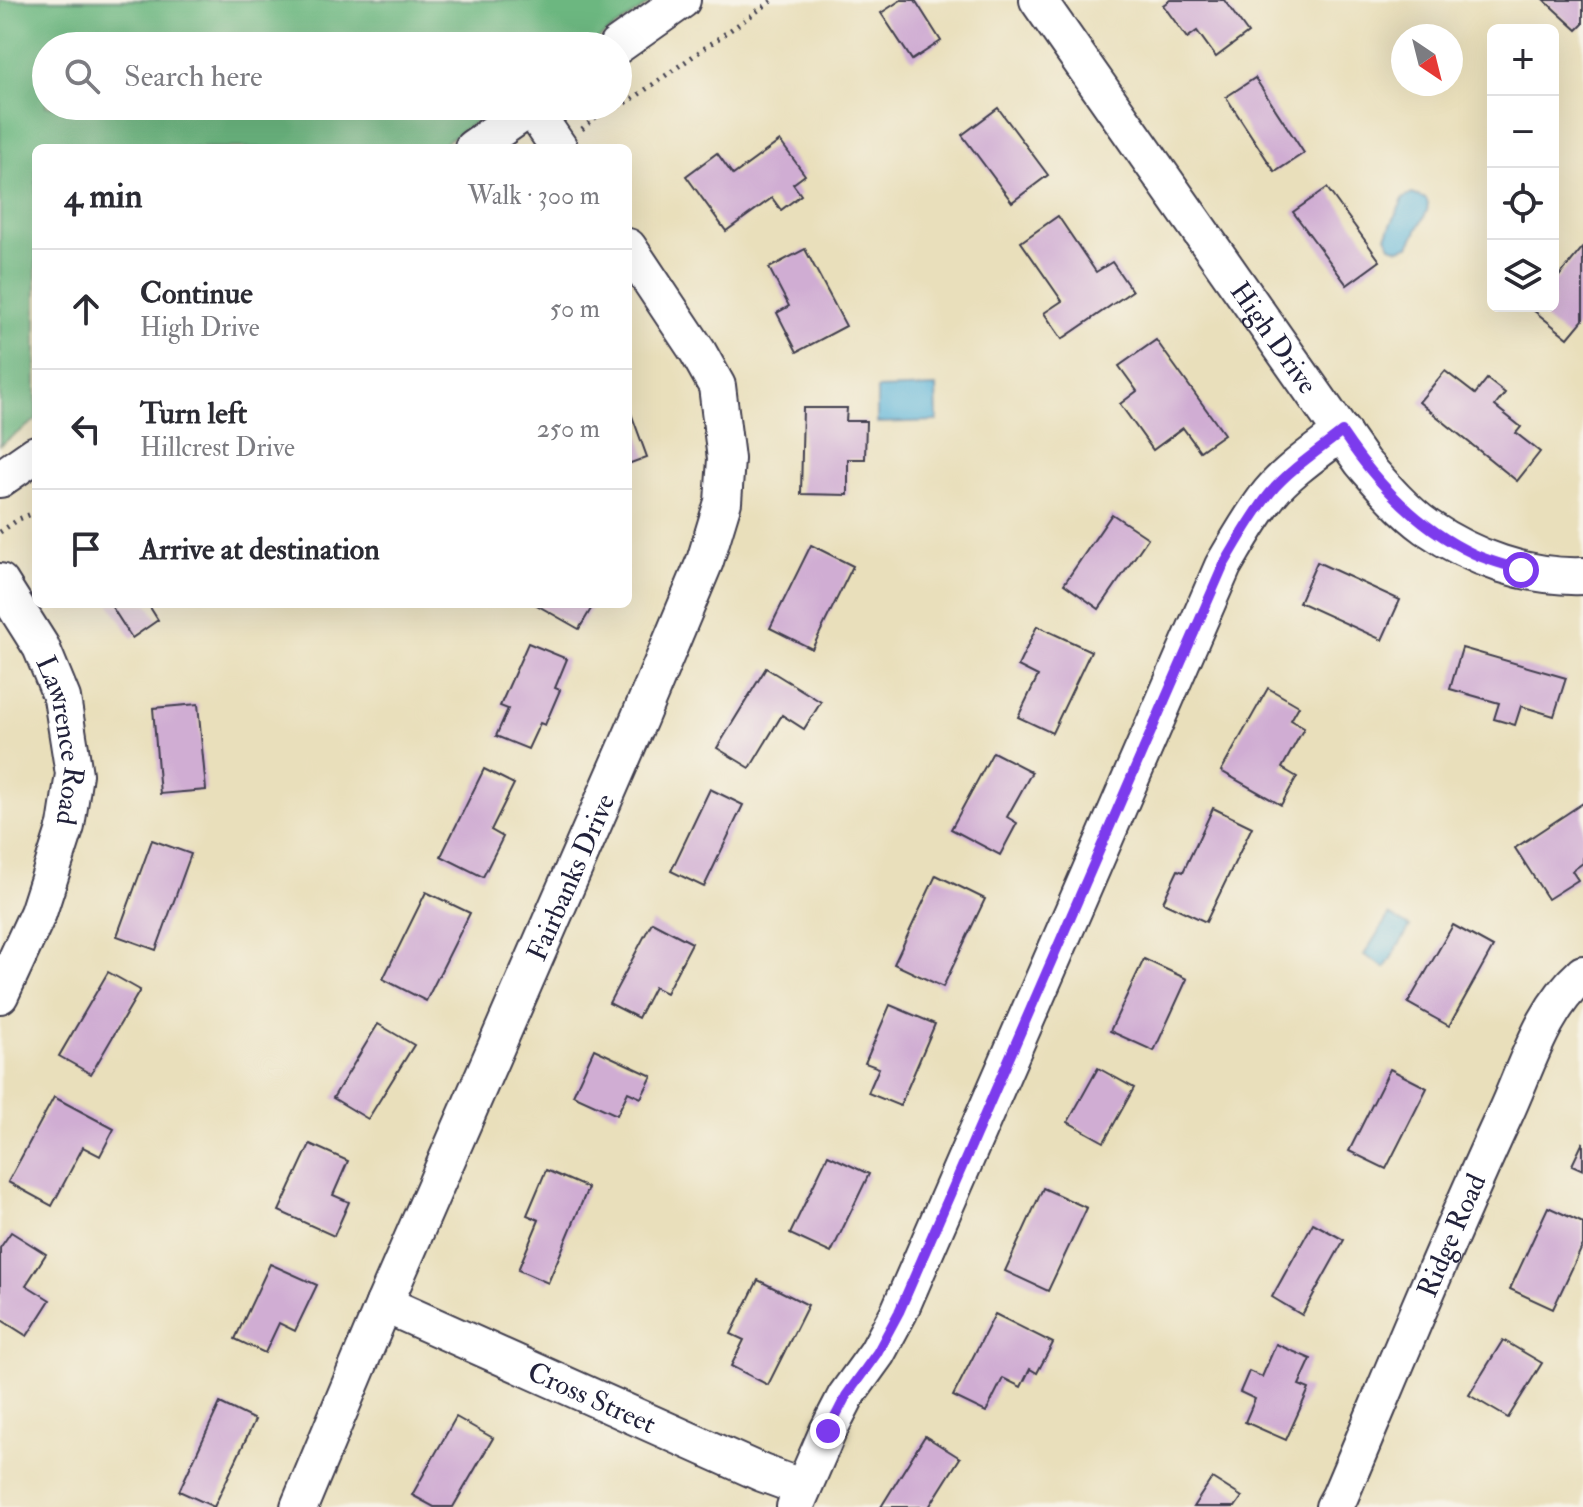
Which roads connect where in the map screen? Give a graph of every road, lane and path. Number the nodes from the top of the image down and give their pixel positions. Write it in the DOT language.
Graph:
graph roads {
  1 [pos="682,0"];
  2 [pos="773,0"];
  3 [pos="1038,0"];
  4 [pos="632,35"];
  5 [pos="632,99"];
  6 [pos="513,120"];
  7 [pos="541,120"];
  8 [pos="479,144"];
  9 [pos="556,144"];
  10 [pos="632,253"];
  11 [pos="1342,432"];
  12 [pos="32,457"];
  13 [pos="0,479"];
  14 [pos="32,514"];
  15 [pos="0,532"];
  16 [pos="1583,576"];
  17 [pos="0,582"];
  18 [pos="1583,974"];
  19 [pos="0,995"];
  20 [pos="384,1304"];
  21 [pos="799,1498"];
  22 [pos="299,1507"];
  23 [pos="1334,1507"];
  1 -- 4 [label="street"];
  2 -- 5 [label="path"];
  3 -- 11 [label="street, High Drive"];
  6 -- 8 [label="street"];
  7 -- 9 [label="street"];
  10 -- 20 [label="street, Fairbanks Drive"];
  11 -- 16 [label="street, High Drive"];
  11 -- 21 [label="street"];
  12 -- 13 [label="street"];
  14 -- 15 [label="path"];
  17 -- 19 [label="street, Lawrence Road"];
  18 -- 23 [label="street, Ridge Road"];
  20 -- 21 [label="street, Cross Street"];
  20 -- 22 [label="street, Fairbanks Drive"];
}
